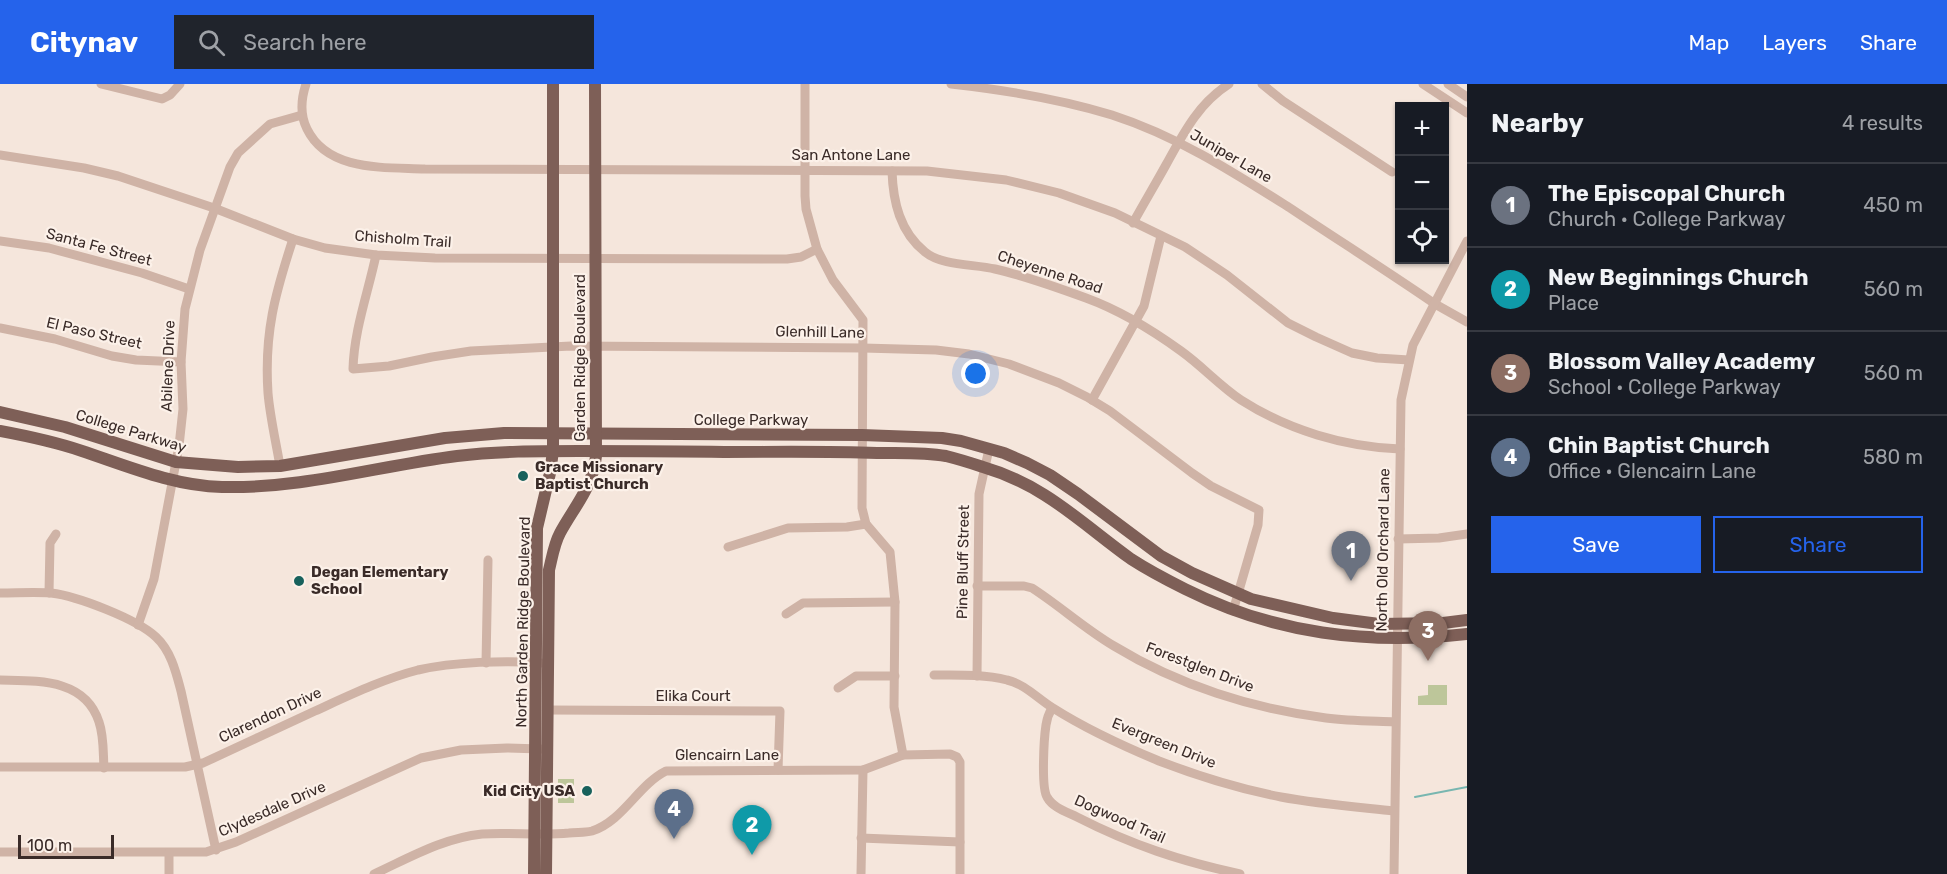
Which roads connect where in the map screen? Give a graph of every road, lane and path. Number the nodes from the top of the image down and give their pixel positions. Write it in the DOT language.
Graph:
graph roads {
  1 [pos="101,84"];
  2 [pos="180,84"];
  3 [pos="306,84"];
  4 [pos="553,84"];
  5 [pos="596,84"];
  6 [pos="805,84"];
  7 [pos="951,84"];
  8 [pos="1229,84"];
  9 [pos="1263,84"];
  10 [pos="1423,84"];
  11 [pos="1448,84"];
  12 [pos="1467,97"];
  13 [pos="1467,113"];
  14 [pos="302,115"];
  15 [pos="1178,142"];
  16 [pos="0,155"];
  17 [pos="553,169"];
  18 [pos="596,169"];
  19 [pos="805,170"];
  20 [pos="892,171"];
  21 [pos="1392,172"];
  22 [pos="214,208"];
  23 [pos="1133,223"];
  24 [pos="1161,236"];
  25 [pos="292,239"];
  26 [pos="0,241"];
  27 [pos="1467,241"];
  28 [pos="816,249"];
  29 [pos="376,255"];
  30 [pos="553,258"];
  31 [pos="596,259"];
  32 [pos="189,289"];
  33 [pos="1435,303"];
  34 [pos="1467,322"];
  35 [pos="1135,323"];
  36 [pos="0,328"];
  37 [pos="595,346"];
  38 [pos="553,347"];
  39 [pos="863,348"];
  40 [pos="1409,360"];
  41 [pos="181,362"];
  42 [pos="1092,400"];
  43 [pos="0,412"];
  44 [pos="0,431"];
  45 [pos="553,434"];
  46 [pos="596,435"];
  47 [pos="862,435"];
  48 [pos="989,449"];
  49 [pos="1400,449"];
  50 [pos="553,451"];
  51 [pos="596,451"];
  52 [pos="862,452"];
  53 [pos="176,462"];
  54 [pos="280,466"];
  55 [pos="252,467"];
  56 [pos="984,467"];
  57 [pos="172,479"];
  58 [pos="253,487"];
  59 [pos="866,524"];
  60 [pos="56,534"];
  61 [pos="1467,534"];
  62 [pos="1398,539"];
  63 [pos="728,547"];
  64 [pos="488,560"];
  65 [pos="977,586"];
  66 [pos="0,593"];
  67 [pos="50,593"];
  68 [pos="1238,594"];
  69 [pos="895,602"];
  70 [pos="1233,611"];
  71 [pos="786,614"];
  72 [pos="1467,621"];
  73 [pos="1397,624"];
  74 [pos="138,625"];
  75 [pos="1467,634"];
  76 [pos="1397,639"];
  77 [pos="486,663"];
  78 [pos="542,663"];
  79 [pos="934,675"];
  80 [pos="895,676"];
  81 [pos="977,676"];
  82 [pos="0,681"];
  83 [pos="838,688"];
  84 [pos="1052,708"];
  85 [pos="548,710"];
  86 [pos="1395,723"];
  87 [pos="541,749"];
  88 [pos="903,755"];
  89 [pos="197,764"];
  90 [pos="0,766"];
  91 [pos="104,768"];
  92 [pos="778,770"];
  93 [pos="863,770"];
  94 [pos="1394,810"];
  95 [pos="540,835"];
  96 [pos="861,838"];
  97 [pos="960,842"];
  98 [pos="216,850"];
  99 [pos="0,852"];
  100 [pos="169,853"];
  101 [pos="378,873"];
  102 [pos="169,874"];
  103 [pos="534,874"];
  104 [pos="546,874"];
  105 [pos="861,874"];
  106 [pos="960,874"];
  107 [pos="1240,874"];
  108 [pos="1394,874"];
  1 -- 2 [label="street"];
  3 -- 14 [label="street"];
  4 -- 17 [label="main road, North Garden Ridge Boulevard"];
  5 -- 18 [label="main road, Garden Ridge Boulevard"];
  6 -- 19 [label="street"];
  7 -- 15 [label="street, Juniper Lane"];
  8 -- 15 [label="street"];
  9 -- 21 [label="street"];
  10 -- 13 [label="street"];
  11 -- 12 [label="street"];
  14 -- 17 [label="street, San Antone Lane"];
  14 -- 22 [label="street, Abilene Drive"];
  15 -- 23 [label="street"];
  15 -- 33 [label="street, Juniper Lane"];
  16 -- 22 [label="street, Chisholm Trail"];
  17 -- 18 [label="street, San Antone Lane"];
  17 -- 30 [label="main road, North Garden Ridge Boulevard"];
  18 -- 19 [label="street, San Antone Lane"];
  18 -- 31 [label="main road, Garden Ridge Boulevard"];
  19 -- 20 [label="street, San Antone Lane"];
  19 -- 28 [label="street"];
  20 -- 23 [label="street, San Antone Lane"];
  20 -- 35 [label="street, Cheyenne Road"];
  22 -- 25 [label="street, Chisholm Trail"];
  22 -- 32 [label="street, Abilene Drive"];
  23 -- 24 [label="street, San Antone Lane"];
  24 -- 35 [label="street"];
  24 -- 40 [label="street, San Antone Lane"];
  25 -- 29 [label="street, Chisholm Trail"];
  25 -- 54 [label="street"];
  26 -- 32 [label="street, Santa Fe Street"];
  27 -- 33 [label="street, North Old Orchard Lane"];
  28 -- 31 [label="street, Chisholm Trail"];
  28 -- 39 [label="street"];
  29 -- 30 [label="street, Chisholm Trail"];
  29 -- 38 [label="street, Glenhill Lane"];
  30 -- 31 [label="street, Chisholm Trail"];
  30 -- 38 [label="main road, North Garden Ridge Boulevard"];
  31 -- 37 [label="main road, Garden Ridge Boulevard"];
  32 -- 41 [label="street, Abilene Drive"];
  33 -- 34 [label="street, Juniper Lane"];
  33 -- 40 [label="street, North Old Orchard Lane"];
  35 -- 42 [label="street"];
  35 -- 49 [label="street, Cheyenne Road"];
  36 -- 41 [label="street, El Paso Street"];
  37 -- 38 [label="street, Glenhill Lane"];
  37 -- 39 [label="street, Glenhill Lane"];
  37 -- 46 [label="main road, Garden Ridge Boulevard"];
  38 -- 45 [label="main road, North Garden Ridge Boulevard"];
  39 -- 42 [label="street, Glenhill Lane"];
  39 -- 47 [label="street"];
  40 -- 49 [label="street, North Old Orchard Lane"];
  41 -- 53 [label="street, Abilene Drive"];
  42 -- 68 [label="street, Glenhill Lane"];
  43 -- 53 [label="main road, College Parkway"];
  44 -- 57 [label="main road, College Parkway"];
  45 -- 46 [label="main road, College Parkway"];
  45 -- 50 [label="main road, North Garden Ridge Boulevard"];
  45 -- 54 [label="main road, College Parkway"];
  46 -- 47 [label="main road, College Parkway"];
  46 -- 51 [label="main road, Garden Ridge Boulevard"];
  47 -- 48 [label="main road, College Parkway"];
  47 -- 52 [label="street"];
  48 -- 56 [label="street, Pine Bluff Street"];
  48 -- 68 [label="main road, College Parkway"];
  49 -- 62 [label="street, North Old Orchard Lane"];
  50 -- 51 [label="main road, College Parkway"];
  50 -- 58 [label="main road, College Parkway"];
  50 -- 78 [label="main road, North Garden Ridge Boulevard"];
  51 -- 52 [label="main road, College Parkway"];
  51 -- 78 [label="main road, Garden Ridge Boulevard"];
  52 -- 56 [label="main road, College Parkway"];
  52 -- 59 [label="street"];
  53 -- 55 [label="main road, College Parkway"];
  53 -- 57 [label="street, Abilene Drive"];
  54 -- 55 [label="main road, College Parkway"];
  55 -- 58 [label="main road"];
  56 -- 65 [label="street, Pine Bluff Street"];
  56 -- 70 [label="main road, College Parkway"];
  57 -- 58 [label="main road, College Parkway"];
  57 -- 74 [label="street, Abilene Drive"];
  59 -- 63 [label="street"];
  59 -- 69 [label="street"];
  60 -- 67 [label="street"];
  61 -- 62 [label="street"];
  62 -- 73 [label="street, North Old Orchard Lane"];
  64 -- 77 [label="street"];
  65 -- 81 [label="street, Pine Bluff Street"];
  65 -- 86 [label="street, Forestglen Drive"];
  66 -- 67 [label="street"];
  67 -- 74 [label="street"];
  68 -- 70 [label="street, Glenhill Lane"];
  68 -- 73 [label="main road, College Parkway"];
  69 -- 71 [label="street"];
  69 -- 80 [label="street"];
  70 -- 76 [label="main road, College Parkway"];
  72 -- 73 [label="main road, College Parkway"];
  73 -- 76 [label="street, North Old Orchard Lane"];
  74 -- 89 [label="street"];
  75 -- 76 [label="main road, College Parkway"];
  76 -- 86 [label="street, North Old Orchard Lane"];
  77 -- 78 [label="street, Clarendon Drive"];
  77 -- 89 [label="street, Clarendon Drive"];
  78 -- 85 [label="main road, Garden Ridge Boulevard"];
  78 -- 87 [label="main road, North Garden Ridge Boulevard"];
  79 -- 81 [label="street, Evergreen Drive"];
  80 -- 83 [label="street"];
  80 -- 88 [label="street"];
  81 -- 84 [label="street, Evergreen Drive"];
  82 -- 91 [label="street"];
  84 -- 94 [label="street, Evergreen Drive"];
  84 -- 107 [label="street, Dogwood Trail"];
  85 -- 87 [label="main road, Garden Ridge Boulevard"];
  85 -- 92 [label="street, Elika Court"];
  86 -- 94 [label="street, North Old Orchard Lane"];
  87 -- 95 [label="main road, Garden Ridge Boulevard"];
  87 -- 98 [label="street, Clydesdale Drive"];
  88 -- 93 [label="street, Glencairn Lane"];
  88 -- 97 [label="street, Glencairn Lane"];
  89 -- 91 [label="street, Clarendon Drive"];
  89 -- 98 [label="street"];
  90 -- 91 [label="street, Clarendon Drive"];
  92 -- 93 [label="street, Glencairn Lane"];
  92 -- 95 [label="street, Glencairn Lane"];
  93 -- 96 [label="street"];
  94 -- 108 [label="street, North Old Orchard Lane"];
  95 -- 101 [label="street, Glencairn Lane"];
  95 -- 103 [label="main road"];
  95 -- 104 [label="main road, Garden Ridge Boulevard"];
  96 -- 97 [label="street"];
  96 -- 105 [label="street"];
  97 -- 106 [label="street"];
  98 -- 100 [label="street, Clydesdale Drive"];
  99 -- 100 [label="street, Clydesdale Drive"];
  100 -- 102 [label="street"];
}
